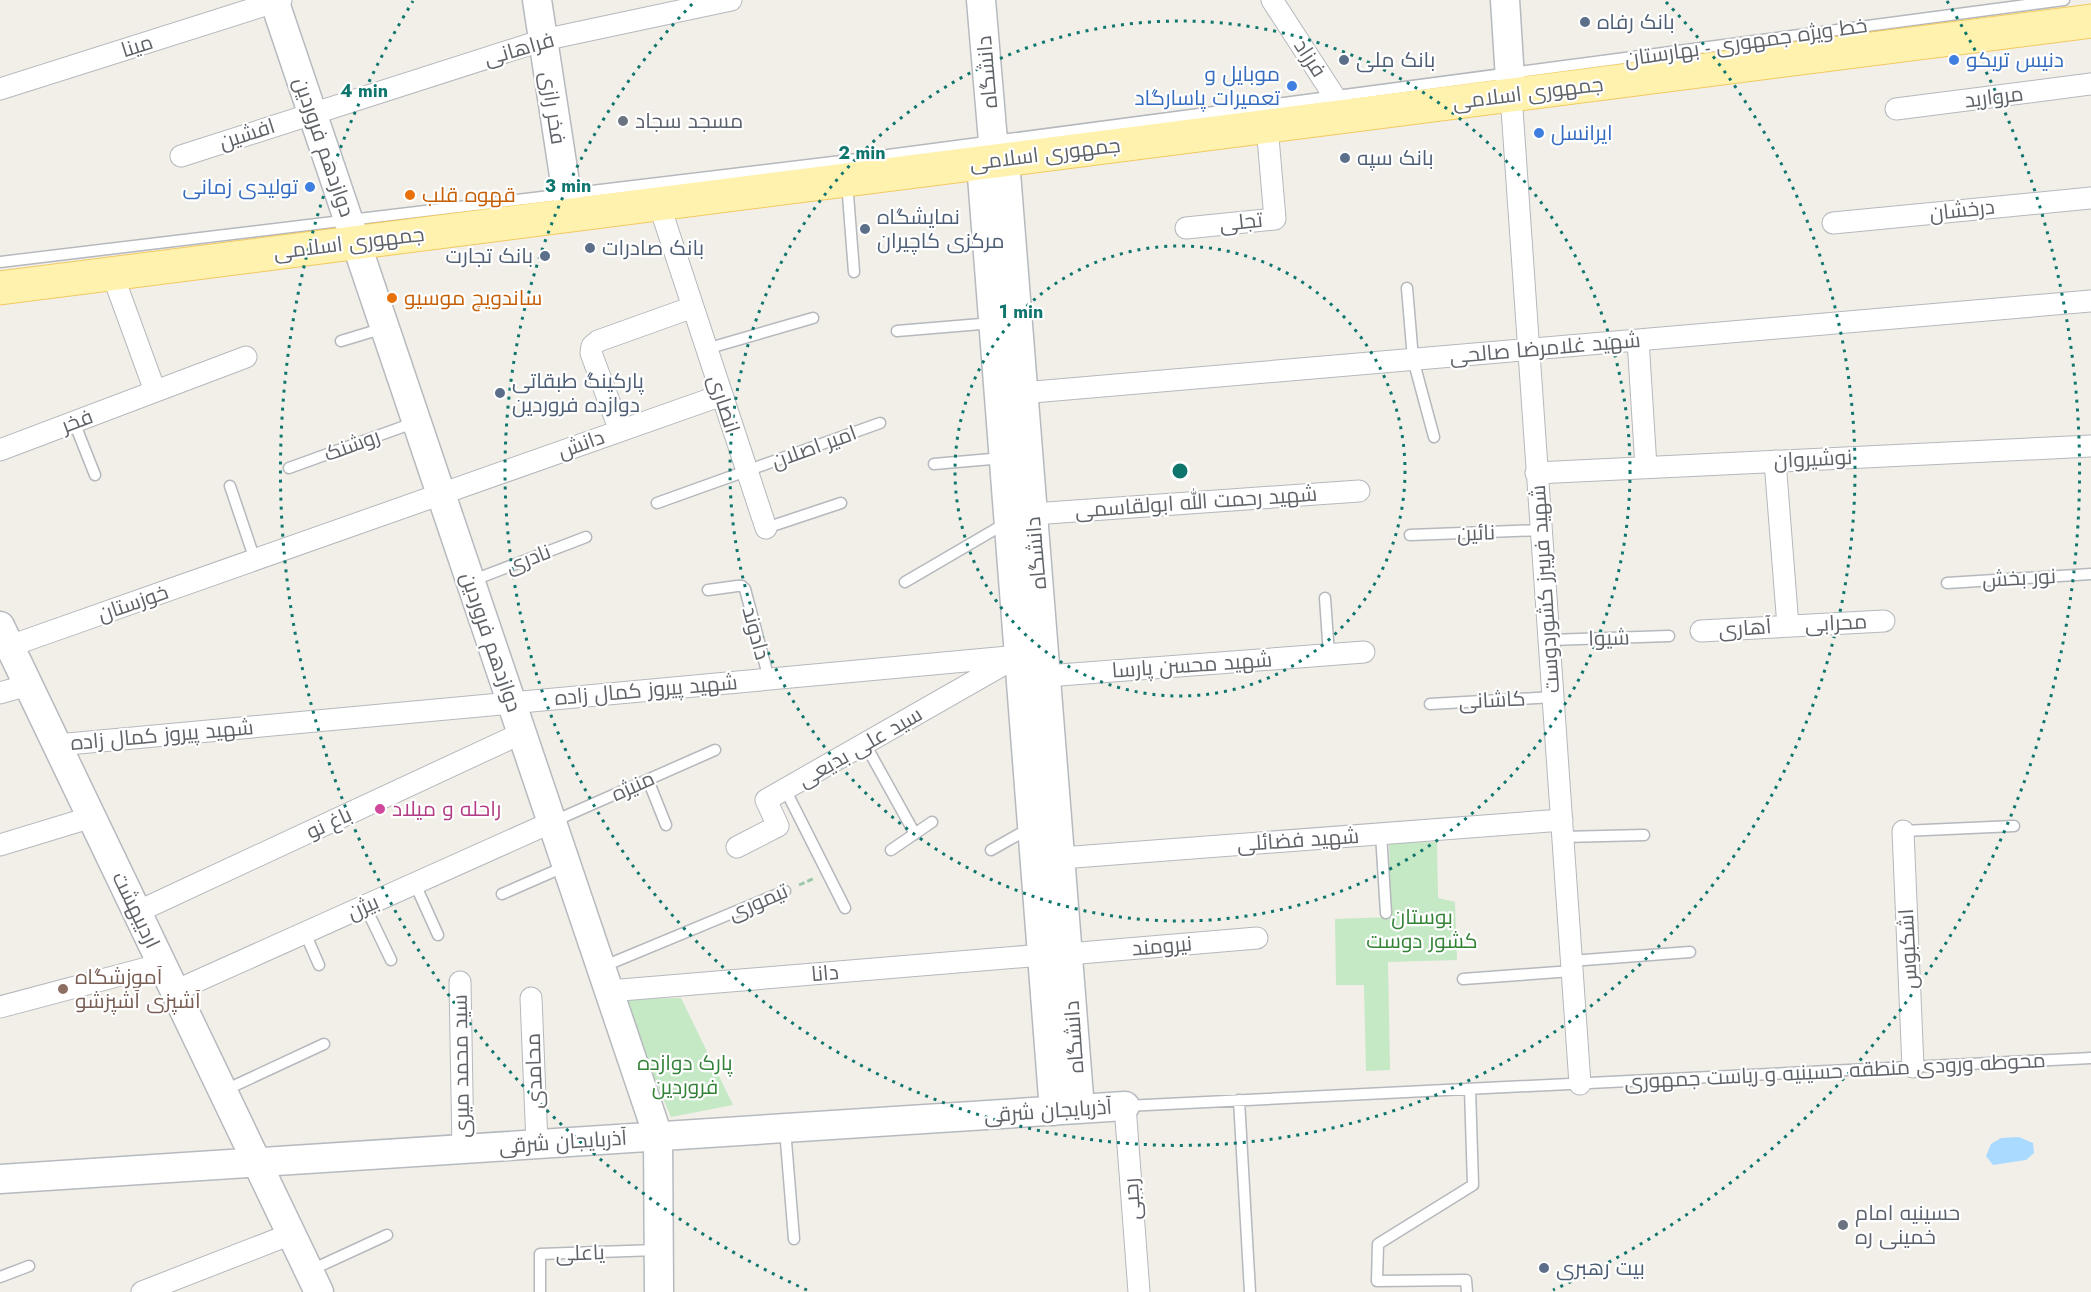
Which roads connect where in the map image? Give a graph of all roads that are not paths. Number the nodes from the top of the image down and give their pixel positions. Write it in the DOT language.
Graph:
graph roads {
  1 [pos="537,0"];
  2 [pos="730,0"];
  3 [pos="981,0"];
  4 [pos="1272,0"];
  5 [pos="1505,0"];
  6 [pos="2064,0"];
  7 [pos="276,1"];
  8 [pos="689,4"];
  9 [pos="2091,21"];
  10 [pos="543,40"];
  11 [pos="1510,84"];
  12 [pos="2091,84"];
  13 [pos="0,89"];
  14 [pos="1341,105"];
  15 [pos="1896,110"];
  16 [pos="312,113"];
  17 [pos="1267,126"];
  18 [pos="993,154"];
  19 [pos="182,156"];
  20 [pos="847,180"];
  21 [pos="2091,198"];
  22 [pos="568,204"];
  23 [pos="659,204"];
  24 [pos="1833,223"];
  25 [pos="1186,228"];
  26 [pos="352,231"];
  27 [pos="0,262"];
  28 [pos="854,272"];
  29 [pos="112,273"];
  30 [pos="0,288"];
  31 [pos="1407,288"];
  32 [pos="2091,301"];
  33 [pos="693,307"];
  34 [pos="813,318"];
  35 [pos="1006,321"];
  36 [pos="384,328"];
  37 [pos="897,331"];
  38 [pos="341,340"];
  39 [pos="1638,340"];
  40 [pos="706,349"];
  41 [pos="1528,350"];
  42 [pos="246,357"];
  43 [pos="1413,359"];
  44 [pos="155,391"];
  45 [pos="1011,394"];
  46 [pos="722,395"];
  47 [pos="74,422"];
  48 [pos="416,422"];
  49 [pos="880,423"];
  50 [pos="620,431"];
  51 [pos="1434,437"];
  52 [pos="2091,446"];
  53 [pos="0,450"];
  54 [pos="1016,457"];
  55 [pos="1775,461"];
  56 [pos="934,464"];
  57 [pos="1646,467"];
  58 [pos="289,468"];
  59 [pos="747,471"];
  60 [pos="1536,472"];
  61 [pos="95,475"];
  62 [pos="230,486"];
  63 [pos="1359,491"];
  64 [pos="441,494"];
  65 [pos="657,503"];
  66 [pos="841,503"];
  67 [pos="1021,518"];
  68 [pos="766,528"];
  69 [pos="1541,530"];
  70 [pos="1410,535"];
  71 [pos="586,537"];
  72 [pos="255,560"];
  73 [pos="2091,574"];
  74 [pos="470,581"];
  75 [pos="905,582"];
  76 [pos="1947,583"];
  77 [pos="708,590"];
  78 [pos="1325,598"];
  79 [pos="1884,621"];
  80 [pos="1788,626"];
  81 [pos="1701,631"];
  82 [pos="5,636"];
  83 [pos="1669,636"];
  84 [pos="1549,640"];
  85 [pos="1364,652"];
  86 [pos="1329,655"];
  87 [pos="1032,666"];
  88 [pos="769,679"];
  89 [pos="28,685"];
  90 [pos="0,693"];
  91 [pos="1553,697"];
  92 [pos="511,702"];
  93 [pos="1430,704"];
  94 [pos="522,733"];
  95 [pos="865,744"];
  96 [pos="57,745"];
  97 [pos="715,750"];
  98 [pos="648,780"];
  99 [pos="785,789"];
  100 [pos="92,817"];
  101 [pos="1044,821"];
  102 [pos="552,822"];
  103 [pos="932,822"];
  104 [pos="666,825"];
  105 [pos="2014,826"];
  106 [pos="1562,829"];
  107 [pos="1903,831"];
  108 [pos="915,834"];
  109 [pos="1381,834"];
  110 [pos="1644,835"];
  111 [pos="0,845"];
  112 [pos="737,847"];
  113 [pos="891,850"];
  114 [pos="991,850"];
  115 [pos="1047,859"];
  116 [pos="567,866"];
  117 [pos="414,884"];
  118 [pos="784,891"];
  119 [pos="502,894"];
  120 [pos="365,906"];
  121 [pos="845,908"];
  122 [pos="137,912"];
  123 [pos="1386,913"];
  124 [pos="305,933"];
  125 [pos="438,935"];
  126 [pos="1257,938"];
  127 [pos="1690,952"];
  128 [pos="1055,955"];
  129 [pos="391,960"];
  130 [pos="162,964"];
  131 [pos="319,965"];
  132 [pos="1572,966"];
  133 [pos="605,979"];
  134 [pos="1463,979"];
  135 [pos="460,982"];
  136 [pos="175,991"];
  137 [pos="531,998"];
  138 [pos="0,1007"];
  139 [pos="324,1044"];
  140 [pos="2091,1058"];
  141 [pos="1913,1067"];
  142 [pos="1580,1083"];
  143 [pos="1470,1089"];
  144 [pos="223,1091"];
  145 [pos="1239,1100"];
  146 [pos="1125,1106"];
  147 [pos="1067,1110"];
  148 [pos="784,1128"];
  149 [pos="658,1136"];
  150 [pos="537,1144"];
  151 [pos="463,1149"];
  152 [pos="257,1162"];
  153 [pos="0,1179"];
  154 [pos="291,1234"];
  155 [pos="387,1235"];
  156 [pos="794,1239"];
  157 [pos="659,1250"];
  158 [pos="29,1266"];
  159 [pos="0,1277"];
  160 [pos="314,1282"];
  161 [pos="142,1292"];
  162 [pos="540,1292"];
  163 [pos="659,1292"];
  164 [pos="1139,1292"];
  165 [pos="1250,1292"];
  166 [pos="1467,1292"];
  1 -- 10 [label="main road, فخر رازی"];
  2 -- 8 [label="street, فراهانی"];
  3 -- 18 [label="main road, دانشگاه"];
  4 -- 14 [label="street, فرزاد"];
  5 -- 11 [label="main road"];
  6 -- 11 [label="lane, خط ویژه جمهوری - بهارستان"];
  7 -- 13 [label="street, مینا"];
  7 -- 16 [label="main road, دوازدهم فروردین"];
  8 -- 10 [label="street, فراهانی"];
  9 -- 11 [label="main road, جمهوری اسلامی"];
  10 -- 16 [label="street, فراهانی"];
  10 -- 22 [label="main road, فخر رازی"];
  11 -- 14 [label="main road, جمهوری اسلامی"];
  11 -- 41 [label="street, شهید فریبرز کشوردوست"];
  12 -- 15 [label="street, مروارید"];
  14 -- 17 [label="main road, جمهوری اسلامی"];
  14 -- 18 [label="lane"];
  16 -- 19 [label="street, افشین"];
  16 -- 26 [label="main road, دوازدهم فروردین"];
  17 -- 18 [label="main road, جمهوری اسلامی"];
  17 -- 25 [label="street, تجلی"];
  18 -- 20 [label="main road, جمهوری اسلامی"];
  18 -- 22 [label="lane"];
  18 -- 35 [label="main road, دانشگاه"];
  20 -- 23 [label="main road, جمهوری اسلامی"];
  20 -- 28 [label="lane"];
  21 -- 24 [label="street, درخشان"];
  22 -- 23 [label="main road, جمهوری اسلامی"];
  22 -- 26 [label="main road, جمهوری اسلامی"];
  23 -- 33 [label="street, انصاری"];
  26 -- 27 [label="lane"];
  26 -- 29 [label="main road, جمهوری اسلامی"];
  26 -- 36 [label="main road, دوازدهم فروردین"];
  29 -- 30 [label="main road, جمهوری اسلامی"];
  29 -- 44 [label="street"];
  31 -- 43 [label="lane"];
  32 -- 39 [label="street, شهید غلامرضا صالحی"];
  33 -- 40 [label="street, انصاری"];
  33 -- 50 [label="street"];
  34 -- 40 [label="lane"];
  35 -- 37 [label="lane"];
  35 -- 45 [label="main road, دانشگاه"];
  36 -- 38 [label="lane"];
  36 -- 48 [label="main road, دوازدهم فروردین"];
  39 -- 41 [label="street, شهید غلامرضا صالحی"];
  39 -- 57 [label="street"];
  40 -- 46 [label="street, انصاری"];
  41 -- 43 [label="street, شهید غلامرضا صالحی"];
  41 -- 60 [label="street, شهید فریبرز کشوردوست"];
  42 -- 44 [label="street, فخر"];
  43 -- 45 [label="street, شهید غلامرضا صالحی"];
  43 -- 51 [label="lane"];
  44 -- 47 [label="street, فخر"];
  45 -- 54 [label="main road, دانشگاه"];
  46 -- 50 [label="street, دانش"];
  46 -- 59 [label="street, انصاری"];
  47 -- 53 [label="street, فخر"];
  47 -- 61 [label="lane"];
  48 -- 58 [label="lane, روشنک"];
  48 -- 64 [label="main road, دوازدهم فروردین"];
  49 -- 59 [label="lane, امیر اصلان"];
  50 -- 64 [label="street, دانش"];
  52 -- 55 [label="street, نوشیروان"];
  54 -- 56 [label="lane"];
  54 -- 67 [label="main road, دانشگاه"];
  55 -- 57 [label="street, نوشیروان"];
  55 -- 80 [label="street"];
  57 -- 60 [label="street, نوشیروان"];
  59 -- 65 [label="lane, امیر اصلان"];
  59 -- 68 [label="street, انصاری"];
  60 -- 69 [label="street, شهید فریبرز کشوردوست"];
  62 -- 72 [label="lane"];
  63 -- 67 [label="street, شهید رحمت الله ابولقاسمی"];
  64 -- 72 [label="street, خوزستان"];
  64 -- 74 [label="main road, دوازدهم فروردین"];
  66 -- 68 [label="lane, انصاری"];
  67 -- 75 [label="lane"];
  67 -- 87 [label="main road, دانشگاه"];
  69 -- 70 [label="lane, نائین"];
  69 -- 84 [label="street, شهید فریبرز کشوردوست"];
  71 -- 74 [label="lane, نادری"];
  72 -- 82 [label="street, خوزستان"];
  73 -- 76 [label="lane, نور بخش"];
  74 -- 92 [label="main road, دوازدهم فروردین"];
  77 -- 88 [label="lane, دادوند"];
  78 -- 86 [label="lane"];
  79 -- 80 [label="street, محرابی"];
  80 -- 81 [label="street, آهاری"];
  82 -- 89 [label="main road, اردیبهشت"];
  83 -- 84 [label="lane, شیوا"];
  84 -- 91 [label="street, شهید فریبرز کشوردوست"];
  85 -- 86 [label="street, شهید محسن پارسا"];
  86 -- 87 [label="street, شهید محسن پارسا"];
  87 -- 88 [label="street, شهید پیروز کمال زاده"];
  87 -- 95 [label="street, سید علی بدیعی"];
  87 -- 101 [label="main road, دانشگاه"];
  88 -- 92 [label="street, شهید پیروز کمال زاده"];
  89 -- 90 [label="street"];
  89 -- 96 [label="main road, اردیبهشت"];
  91 -- 93 [label="lane, کاشانی"];
  91 -- 106 [label="street, شهید فریبرز کشوردوست"];
  92 -- 94 [label="main road, دوازدهم فروردین"];
  92 -- 96 [label="street, شهید پیروز کمال زاده"];
  94 -- 102 [label="main road, دوازدهم فروردین"];
  94 -- 122 [label="street, باغ نو"];
  95 -- 99 [label="street, سید علی بدیعی"];
  95 -- 108 [label="lane"];
  96 -- 100 [label="main road, اردیبهشت"];
  97 -- 98 [label="lane, منیژه"];
  98 -- 102 [label="lane, منیژه"];
  98 -- 104 [label="lane"];
  99 -- 112 [label="street, سید علی بدیعی"];
  99 -- 121 [label="lane"];
  100 -- 111 [label="street"];
  100 -- 122 [label="main road, اردیبهشت"];
  101 -- 114 [label="lane"];
  101 -- 115 [label="main road, دانشگاه"];
  102 -- 116 [label="main road, دوازدهم فروردین"];
  102 -- 117 [label="street, بیژن"];
  103 -- 108 [label="lane"];
  105 -- 107 [label="lane"];
  106 -- 109 [label="street, شهید فضائلی"];
  106 -- 110 [label="lane"];
  106 -- 132 [label="street, شهید فریبرز کشوردوست"];
  107 -- 141 [label="street, اشکبوس"];
  108 -- 113 [label="lane"];
  109 -- 115 [label="street, شهید فضائلی"];
  109 -- 123 [label="lane"];
  115 -- 128 [label="main road, دانشگاه"];
  116 -- 119 [label="lane"];
  116 -- 133 [label="main road, دوازدهم فروردین"];
  117 -- 120 [label="street, بیژن"];
  117 -- 125 [label="lane"];
  118 -- 133 [label="lane, تیموری"];
  120 -- 124 [label="street, بیژن"];
  120 -- 129 [label="lane"];
  122 -- 130 [label="main road, اردیبهشت"];
  124 -- 131 [label="lane"];
  124 -- 136 [label="street, بیژن"];
  126 -- 128 [label="street, نیرومند"];
  127 -- 132 [label="lane"];
  128 -- 133 [label="street, دانا"];
  128 -- 147 [label="main road, دانشگاه"];
  130 -- 136 [label="main road, اردیبهشت"];
  130 -- 138 [label="street"];
  132 -- 134 [label="lane"];
  132 -- 142 [label="street, شهید فریبرز کشوردوست"];
  133 -- 149 [label="main road, دوازدهم فروردین"];
  135 -- 151 [label="street, سید محمد میری"];
  136 -- 144 [label="main road, اردیبهشت"];
  137 -- 150 [label="street, محامدی"];
  139 -- 144 [label="lane"];
  140 -- 141 [label="lane, محوطه ورودی منطقه حسینیه و ریاست جمهوری"];
  141 -- 142 [label="lane, محوطه ورودی منطقه حسینیه و ریاست جمهوری"];
  142 -- 143 [label="lane"];
  143 -- 145 [label="lane"];
  143 -- 166 [label="lane"];
  144 -- 152 [label="main road, اردیبهشت"];
  145 -- 146 [label="lane"];
  145 -- 165 [label="lane"];
  146 -- 147 [label="main road, آذربایجان شرقی"];
  146 -- 164 [label="street, رجبی"];
  147 -- 148 [label="main road, آذربایجان شرقی"];
  148 -- 149 [label="main road, آذربایجان شرقی"];
  148 -- 156 [label="lane"];
  149 -- 150 [label="main road, آذربایجان شرقی"];
  149 -- 157 [label="main road, دوازدهم فروردین"];
  150 -- 151 [label="main road, آذربایجان شرقی"];
  151 -- 152 [label="main road, آذربایجان شرقی"];
  152 -- 153 [label="main road, آذربایجان شرقی"];
  152 -- 154 [label="main road, اردیبهشت"];
  154 -- 160 [label="main road, اردیبهشت"];
  154 -- 161 [label="street"];
  155 -- 160 [label="lane"];
  157 -- 162 [label="lane, یاعلی"];
  157 -- 163 [label="main road, دوازدهم فروردین"];
  158 -- 159 [label="lane"];
}
